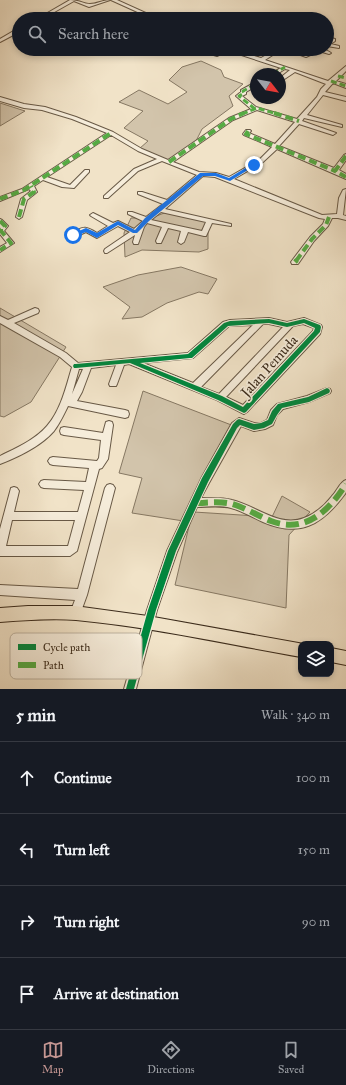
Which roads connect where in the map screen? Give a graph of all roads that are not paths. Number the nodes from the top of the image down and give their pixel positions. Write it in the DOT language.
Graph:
graph roads {
  1 [pos="74,0"];
  2 [pos="108,0"];
  3 [pos="113,0"];
  4 [pos="52,12"];
  5 [pos="141,12"];
  6 [pos="12,34"];
  7 [pos="0,41"];
  8 [pos="334,46"];
  9 [pos="337,47"];
  10 [pos="215,56"];
  11 [pos="250,56"];
  12 [pos="256,56"];
  13 [pos="267,56"];
  14 [pos="210,58"];
  15 [pos="262,59"];
  16 [pos="285,67"];
  17 [pos="346,68"];
  18 [pos="294,70"];
  19 [pos="286,76"];
  20 [pos="338,76"];
  21 [pos="346,78"];
  22 [pos="330,82"];
  23 [pos="346,86"];
  24 [pos="250,87"];
  25 [pos="322,93"];
  26 [pos="0,99"];
  27 [pos="346,99"];
  28 [pos="255,109"];
  29 [pos="303,116"];
  30 [pos="298,122"];
  31 [pos="340,126"];
  32 [pos="248,131"];
  33 [pos="111,133"];
  34 [pos="333,133"];
  35 [pos="275,147"];
  36 [pos="346,156"];
  37 [pos="161,159"];
  38 [pos="169,162"];
  39 [pos="87,171"];
  40 [pos="335,171"];
  41 [pos="202,174"];
  42 [pos="346,177"];
  43 [pos="43,178"];
  44 [pos="230,179"];
  45 [pos="31,186"];
  46 [pos="345,191"];
  47 [pos="140,193"];
  48 [pos="106,197"];
  49 [pos="0,199"];
  50 [pos="168,203"];
  51 [pos="160,210"];
  52 [pos="130,213"];
  53 [pos="93,215"];
  54 [pos="19,217"];
  55 [pos="329,217"];
  56 [pos="343,217"];
  57 [pos="0,221"];
  58 [pos="210,221"];
  59 [pos="145,223"];
  60 [pos="229,225"];
  61 [pos="112,226"];
  62 [pos="166,226"];
  63 [pos="185,230"];
  64 [pos="135,232"];
  65 [pos="73,235"];
  66 [pos="159,241"];
  67 [pos="136,242"];
  68 [pos="180,242"];
  69 [pos="0,250"];
  70 [pos="106,251"];
  71 [pos="295,262"];
  72 [pos="35,312"];
  73 [pos="0,319"];
  74 [pos="262,321"];
  75 [pos="8,323"];
  76 [pos="291,324"];
  77 [pos="130,361"];
  78 [pos="121,362"];
  79 [pos="76,366"];
  80 [pos="88,366"];
  81 [pos="113,384"];
  82 [pos="194,388"];
  83 [pos="327,391"];
  84 [pos="220,398"];
  85 [pos="68,402"];
  86 [pos="124,414"];
  87 [pos="109,425"];
  88 [pos="64,431"];
  89 [pos="106,437"];
  90 [pos="0,460"];
  91 [pos="53,461"];
  92 [pos="95,466"];
  93 [pos="44,484"];
  94 [pos="346,484"];
  95 [pos="89,486"];
  96 [pos="110,488"];
  97 [pos="14,491"];
  98 [pos="195,503"];
  99 [pos="9,516"];
  100 [pos="81,516"];
  101 [pos="0,551"];
  102 [pos="0,590"];
  103 [pos="82,595"];
  104 [pos="75,613"];
  105 [pos="0,615"];
  106 [pos="148,623"];
  107 [pos="142,645"];
  108 [pos="298,649"];
  109 [pos="334,656"];
  110 [pos="346,658"];
  111 [pos="133,679"];
  112 [pos="130,689"];
  1 -- 2 [label="street"];
  1 -- 4 [label="street"];
  3 -- 5 [label="street"];
  6 -- 7 [label="street"];
  8 -- 9 [label="street"];
  10 -- 14 [label="street"];
  11 -- 15 [label="street"];
  12 -- 15 [label="street"];
  13 -- 15 [label="street"];
  15 -- 16 [label="street"];
  16 -- 18 [label="street"];
  17 -- 20 [label="street"];
  18 -- 19 [label="street"];
  18 -- 22 [label="street"];
  20 -- 21 [label="street"];
  20 -- 22 [label="street"];
  22 -- 23 [label="street"];
  22 -- 25 [label="street"];
  24 -- 28 [label="street"];
  25 -- 27 [label="street"];
  25 -- 29 [label="street"];
  26 -- 33 [label="street"];
  28 -- 30 [label="street"];
  28 -- 38 [label="street"];
  29 -- 30 [label="street"];
  29 -- 31 [label="street"];
  30 -- 34 [label="street"];
  30 -- 35 [label="street"];
  32 -- 35 [label="street"];
  33 -- 37 [label="street"];
  33 -- 43 [label="street"];
  35 -- 40 [label="street"];
  35 -- 44 [label="street"];
  36 -- 40 [label="street"];
  37 -- 38 [label="street"];
  37 -- 48 [label="street"];
  38 -- 41 [label="street"];
  39 -- 43 [label="street"];
  40 -- 42 [label="street"];
  41 -- 44 [label="street"];
  41 -- 50 [label="street"];
  43 -- 45 [label="street"];
  44 -- 55 [label="street"];
  45 -- 49 [label="street"];
  45 -- 54 [label="street"];
  46 -- 56 [label="street"];
  47 -- 50 [label="street"];
  50 -- 51 [label="street"];
  51 -- 58 [label="street"];
  51 -- 59 [label="street"];
  52 -- 59 [label="street"];
  53 -- 61 [label="street"];
  55 -- 56 [label="street"];
  55 -- 71 [label="street"];
  57 -- 69 [label="street"];
  58 -- 60 [label="street"];
  58 -- 63 [label="street"];
  59 -- 62 [label="street"];
  59 -- 64 [label="street"];
  59 -- 67 [label="street"];
  61 -- 64 [label="street"];
  61 -- 65 [label="street"];
  62 -- 63 [label="street"];
  62 -- 66 [label="street"];
  63 -- 68 [label="street"];
  64 -- 70 [label="street"];
  72 -- 75 [label="street"];
  73 -- 75 [label="street"];
  74 -- 76 [label="street, Jalan Pemuda"];
  74 -- 77 [label="street, Jalan Pemuda"];
  74 -- 82 [label="street"];
  75 -- 79 [label="street"];
  76 -- 84 [label="street"];
  76 -- 84 [label="street, Jalan Pemuda"];
  77 -- 78 [label="street, Jalan Pemuda"];
  77 -- 82 [label="street, Jalan Pemuda"];
  78 -- 80 [label="street, Jalan Pemuda"];
  78 -- 81 [label="street"];
  79 -- 80 [label="street, Jalan Pemuda"];
  79 -- 85 [label="street"];
  80 -- 85 [label="street"];
  82 -- 84 [label="street, Jalan Pemuda"];
  83 -- 98 [label="street"];
  85 -- 86 [label="street"];
  85 -- 90 [label="street"];
  87 -- 89 [label="street"];
  88 -- 89 [label="street"];
  89 -- 92 [label="street"];
  91 -- 92 [label="street"];
  92 -- 95 [label="street"];
  93 -- 95 [label="street"];
  94 -- 98 [label="street"];
  95 -- 100 [label="street"];
  96 -- 103 [label="street"];
  97 -- 99 [label="street"];
  98 -- 106 [label="street"];
  99 -- 100 [label="street"];
  99 -- 101 [label="street"];
  100 -- 101 [label="street"];
  102 -- 103 [label="street"];
  103 -- 104 [label="street"];
  104 -- 105 [label="main road"];
  104 -- 106 [label="main road"];
  106 -- 107 [label="street"];
  106 -- 108 [label="main road"];
  109 -- 110 [label="main road"];
  111 -- 112 [label="street"];
}
